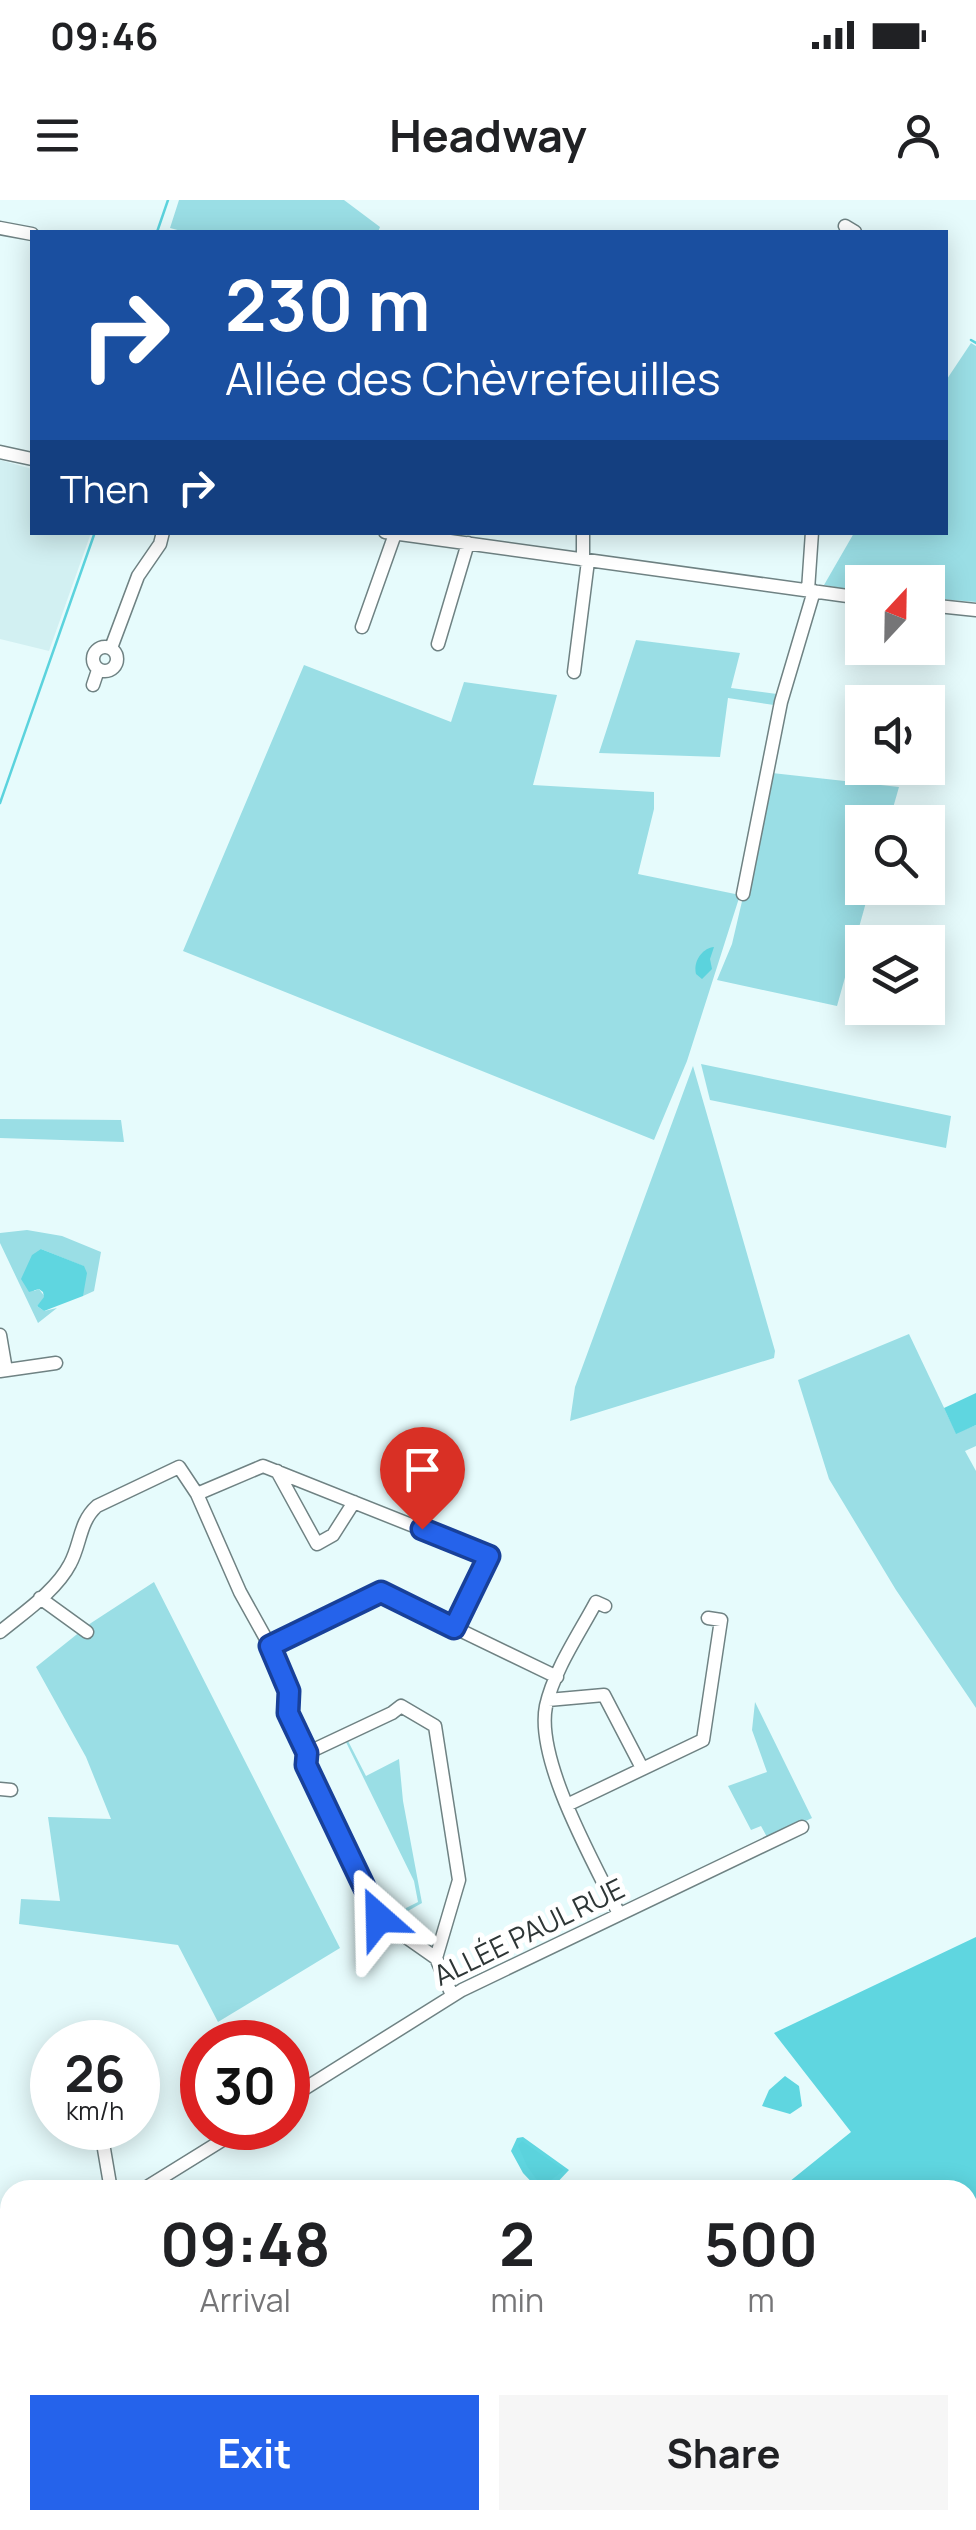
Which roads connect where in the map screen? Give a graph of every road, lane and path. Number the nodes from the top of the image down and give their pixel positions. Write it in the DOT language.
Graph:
graph roads {
  1 [pos="0,228"];
  2 [pos="30,234"];
  3 [pos="0,452"];
  4 [pos="30,459"];
  5 [pos="162,535"];
  6 [pos="395,535"];
  7 [pos="404,535"];
  8 [pos="583,535"];
  9 [pos="812,535"];
  10 [pos="468,542"];
  11 [pos="585,561"];
  12 [pos="811,591"];
  13 [pos="845,596"];
  14 [pos="945,607"];
  15 [pos="976,610"];
  16 [pos="362,627"];
  17 [pos="438,644"];
  18 [pos="574,672"];
  19 [pos="92,685"];
  20 [pos="742,894"];
  21 [pos="0,1335"];
  22 [pos="56,1363"];
  23 [pos="3,1370"];
  24 [pos="278,1470"];
  25 [pos="197,1494"];
  26 [pos="354,1502"];
  27 [pos="40,1598"];
  28 [pos="605,1606"];
  29 [pos="708,1618"];
  30 [pos="454,1628"];
  31 [pos="0,1632"];
  32 [pos="87,1632"];
  33 [pos="270,1646"];
  34 [pos="557,1677"];
  35 [pos="548,1700"];
  36 [pos="307,1753"];
  37 [pos="642,1768"];
  38 [pos="568,1805"];
  39 [pos="802,1827"];
  40 [pos="620,1914"];
  41 [pos="436,1958"];
  42 [pos="452,1996"];
  43 [pos="310,2085"];
  44 [pos="104,2150"];
  45 [pos="207,2150"];
  46 [pos="109,2180"];
  47 [pos="158,2180"];
  1 -- 2 [label="street"];
  3 -- 4 [label="street"];
  5 -- 19 [label="street"];
  6 -- 16 [label="street"];
  7 -- 10 [label="street"];
  8 -- 11 [label="street"];
  9 -- 12 [label="street"];
  10 -- 11 [label="street"];
  10 -- 17 [label="street"];
  11 -- 12 [label="street"];
  11 -- 18 [label="street"];
  12 -- 13 [label="street"];
  12 -- 20 [label="street"];
  14 -- 15 [label="street"];
  21 -- 23 [label="street"];
  22 -- 23 [label="street"];
  24 -- 25 [label="street"];
  24 -- 26 [label="street"];
  24 -- 26 [label="street"];
  25 -- 27 [label="street"];
  25 -- 33 [label="street"];
  26 -- 30 [label="street"];
  27 -- 31 [label="street"];
  27 -- 32 [label="street"];
  28 -- 34 [label="street"];
  29 -- 37 [label="street"];
  30 -- 33 [label="street"];
  30 -- 34 [label="street"];
  33 -- 36 [label="street"];
  34 -- 35 [label="street"];
  35 -- 37 [label="street"];
  35 -- 38 [label="street"];
  36 -- 41 [label="street"];
  36 -- 41 [label="street"];
  37 -- 38 [label="street"];
  38 -- 40 [label="street"];
  39 -- 40 [label="street, ALLÉE PAUL RUE"];
  40 -- 42 [label="street, ALLÉE PAUL RUE"];
  41 -- 42 [label="street"];
  42 -- 43 [label="street, ALLÉE PAUL RUE"];
  44 -- 46 [label="street"];
  45 -- 47 [label="street"];
}
